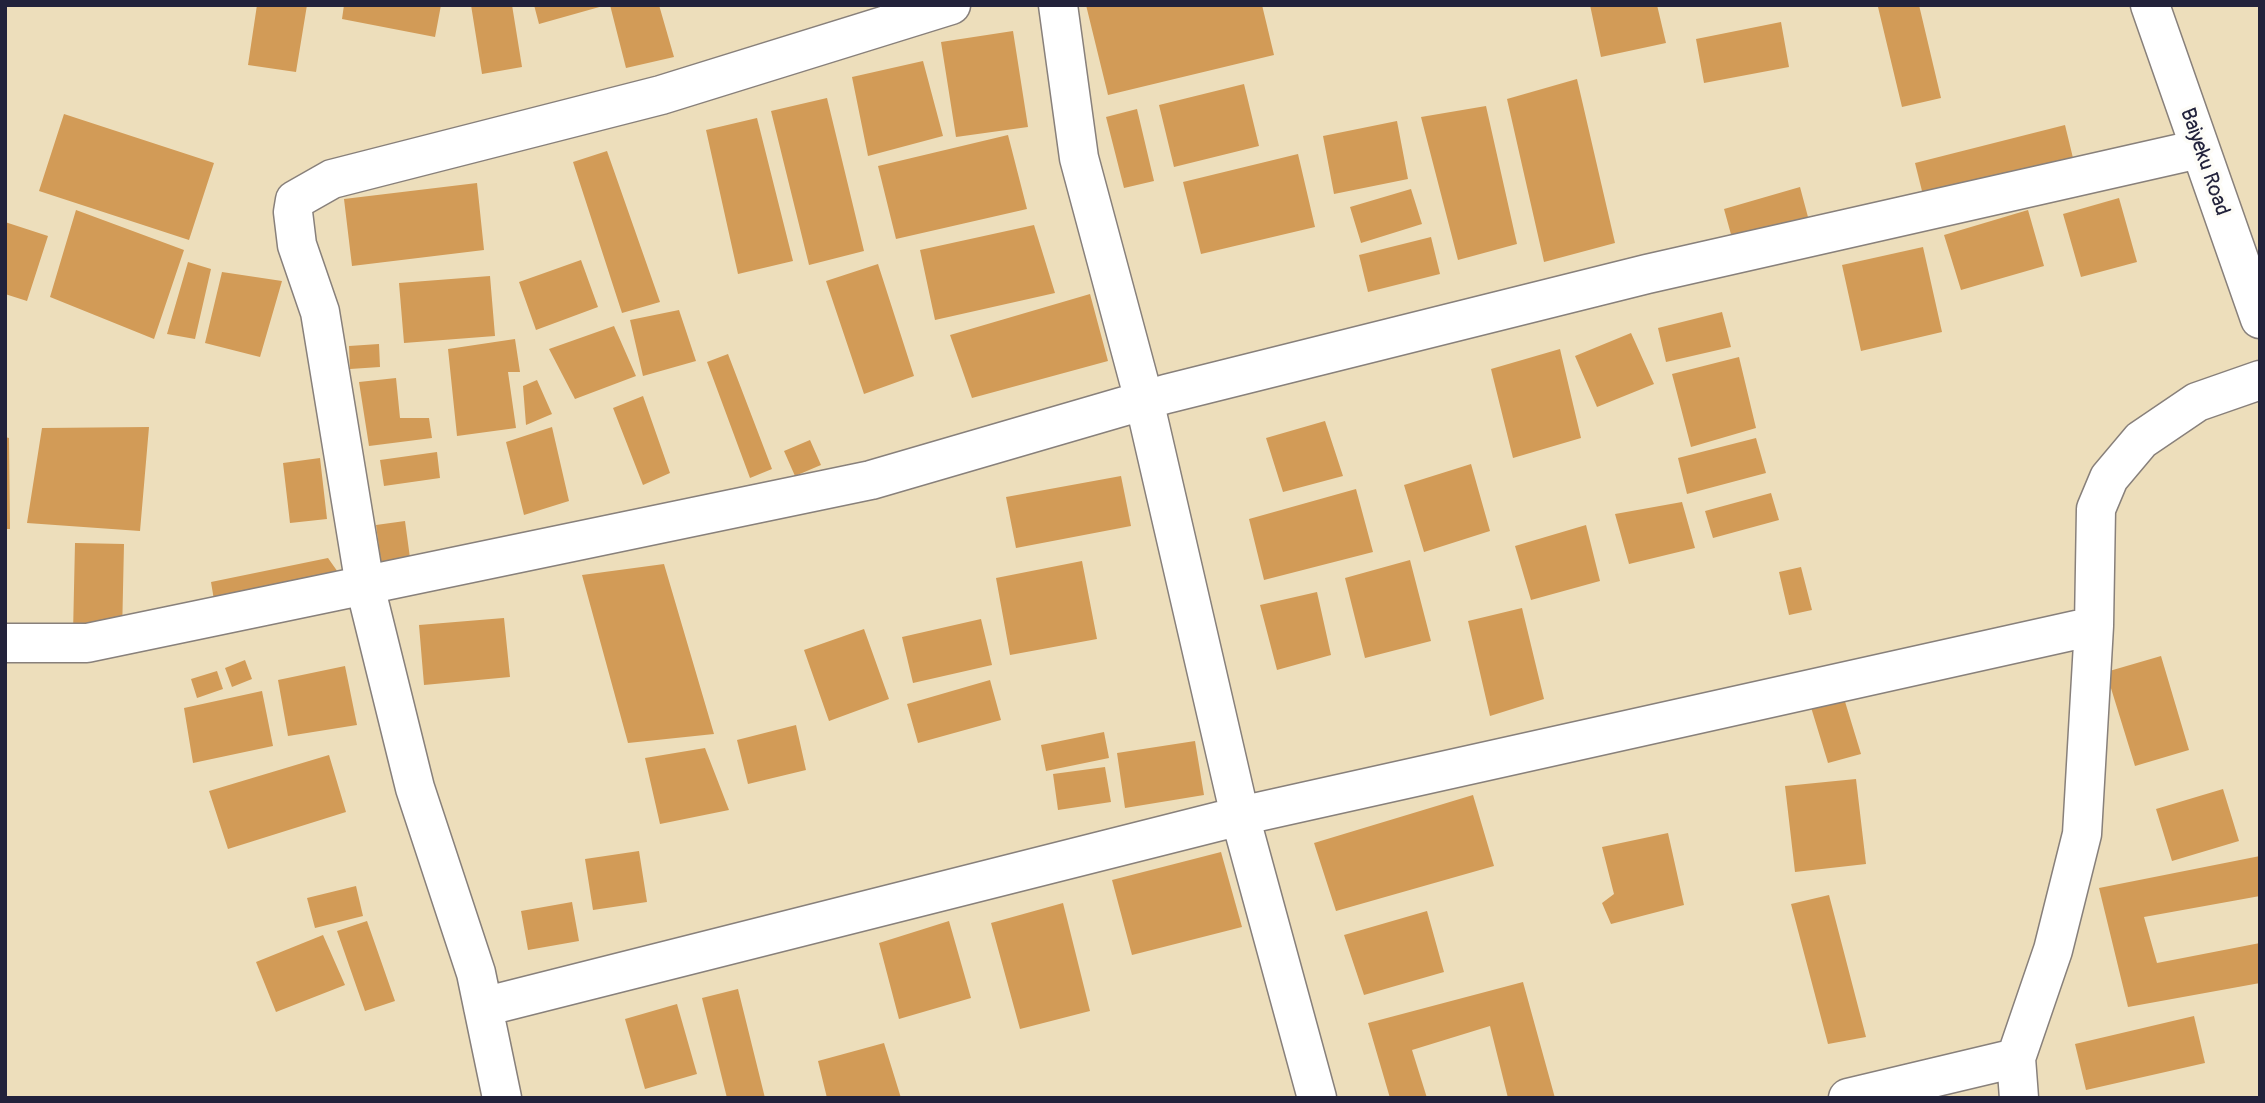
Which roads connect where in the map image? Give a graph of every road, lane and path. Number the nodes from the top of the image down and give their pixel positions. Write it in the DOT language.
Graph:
graph roads {
  1 [pos="951,5"];
  2 [pos="1058,5"];
  3 [pos="2150,5"];
  4 [pos="2199,149"];
  5 [pos="2260,319"];
  6 [pos="2260,380"];
  7 [pos="1143,400"];
  8 [pos="365,586"];
  9 [pos="2094,626"];
  10 [pos="5,643"];
  11 [pos="1240,816"];
  12 [pos="483,1007"];
  13 [pos="2016,1058"];
  14 [pos="502,1098"];
  15 [pos="1317,1098"];
  16 [pos="1848,1098"];
  17 [pos="2019,1098"];
  1 -- 8 [label="street"];
  2 -- 7 [label="street"];
  3 -- 4 [label="street, Baiyeku Road"];
  4 -- 5 [label="street, Baiyeku Road"];
  4 -- 7 [label="street"];
  6 -- 9 [label="street"];
  7 -- 8 [label="street"];
  7 -- 11 [label="street"];
  8 -- 10 [label="street"];
  8 -- 12 [label="street"];
  9 -- 11 [label="street"];
  9 -- 13 [label="street"];
  11 -- 12 [label="street"];
  11 -- 15 [label="street"];
  12 -- 14 [label="street"];
  13 -- 16 [label="street"];
  13 -- 17 [label="street"];
}
